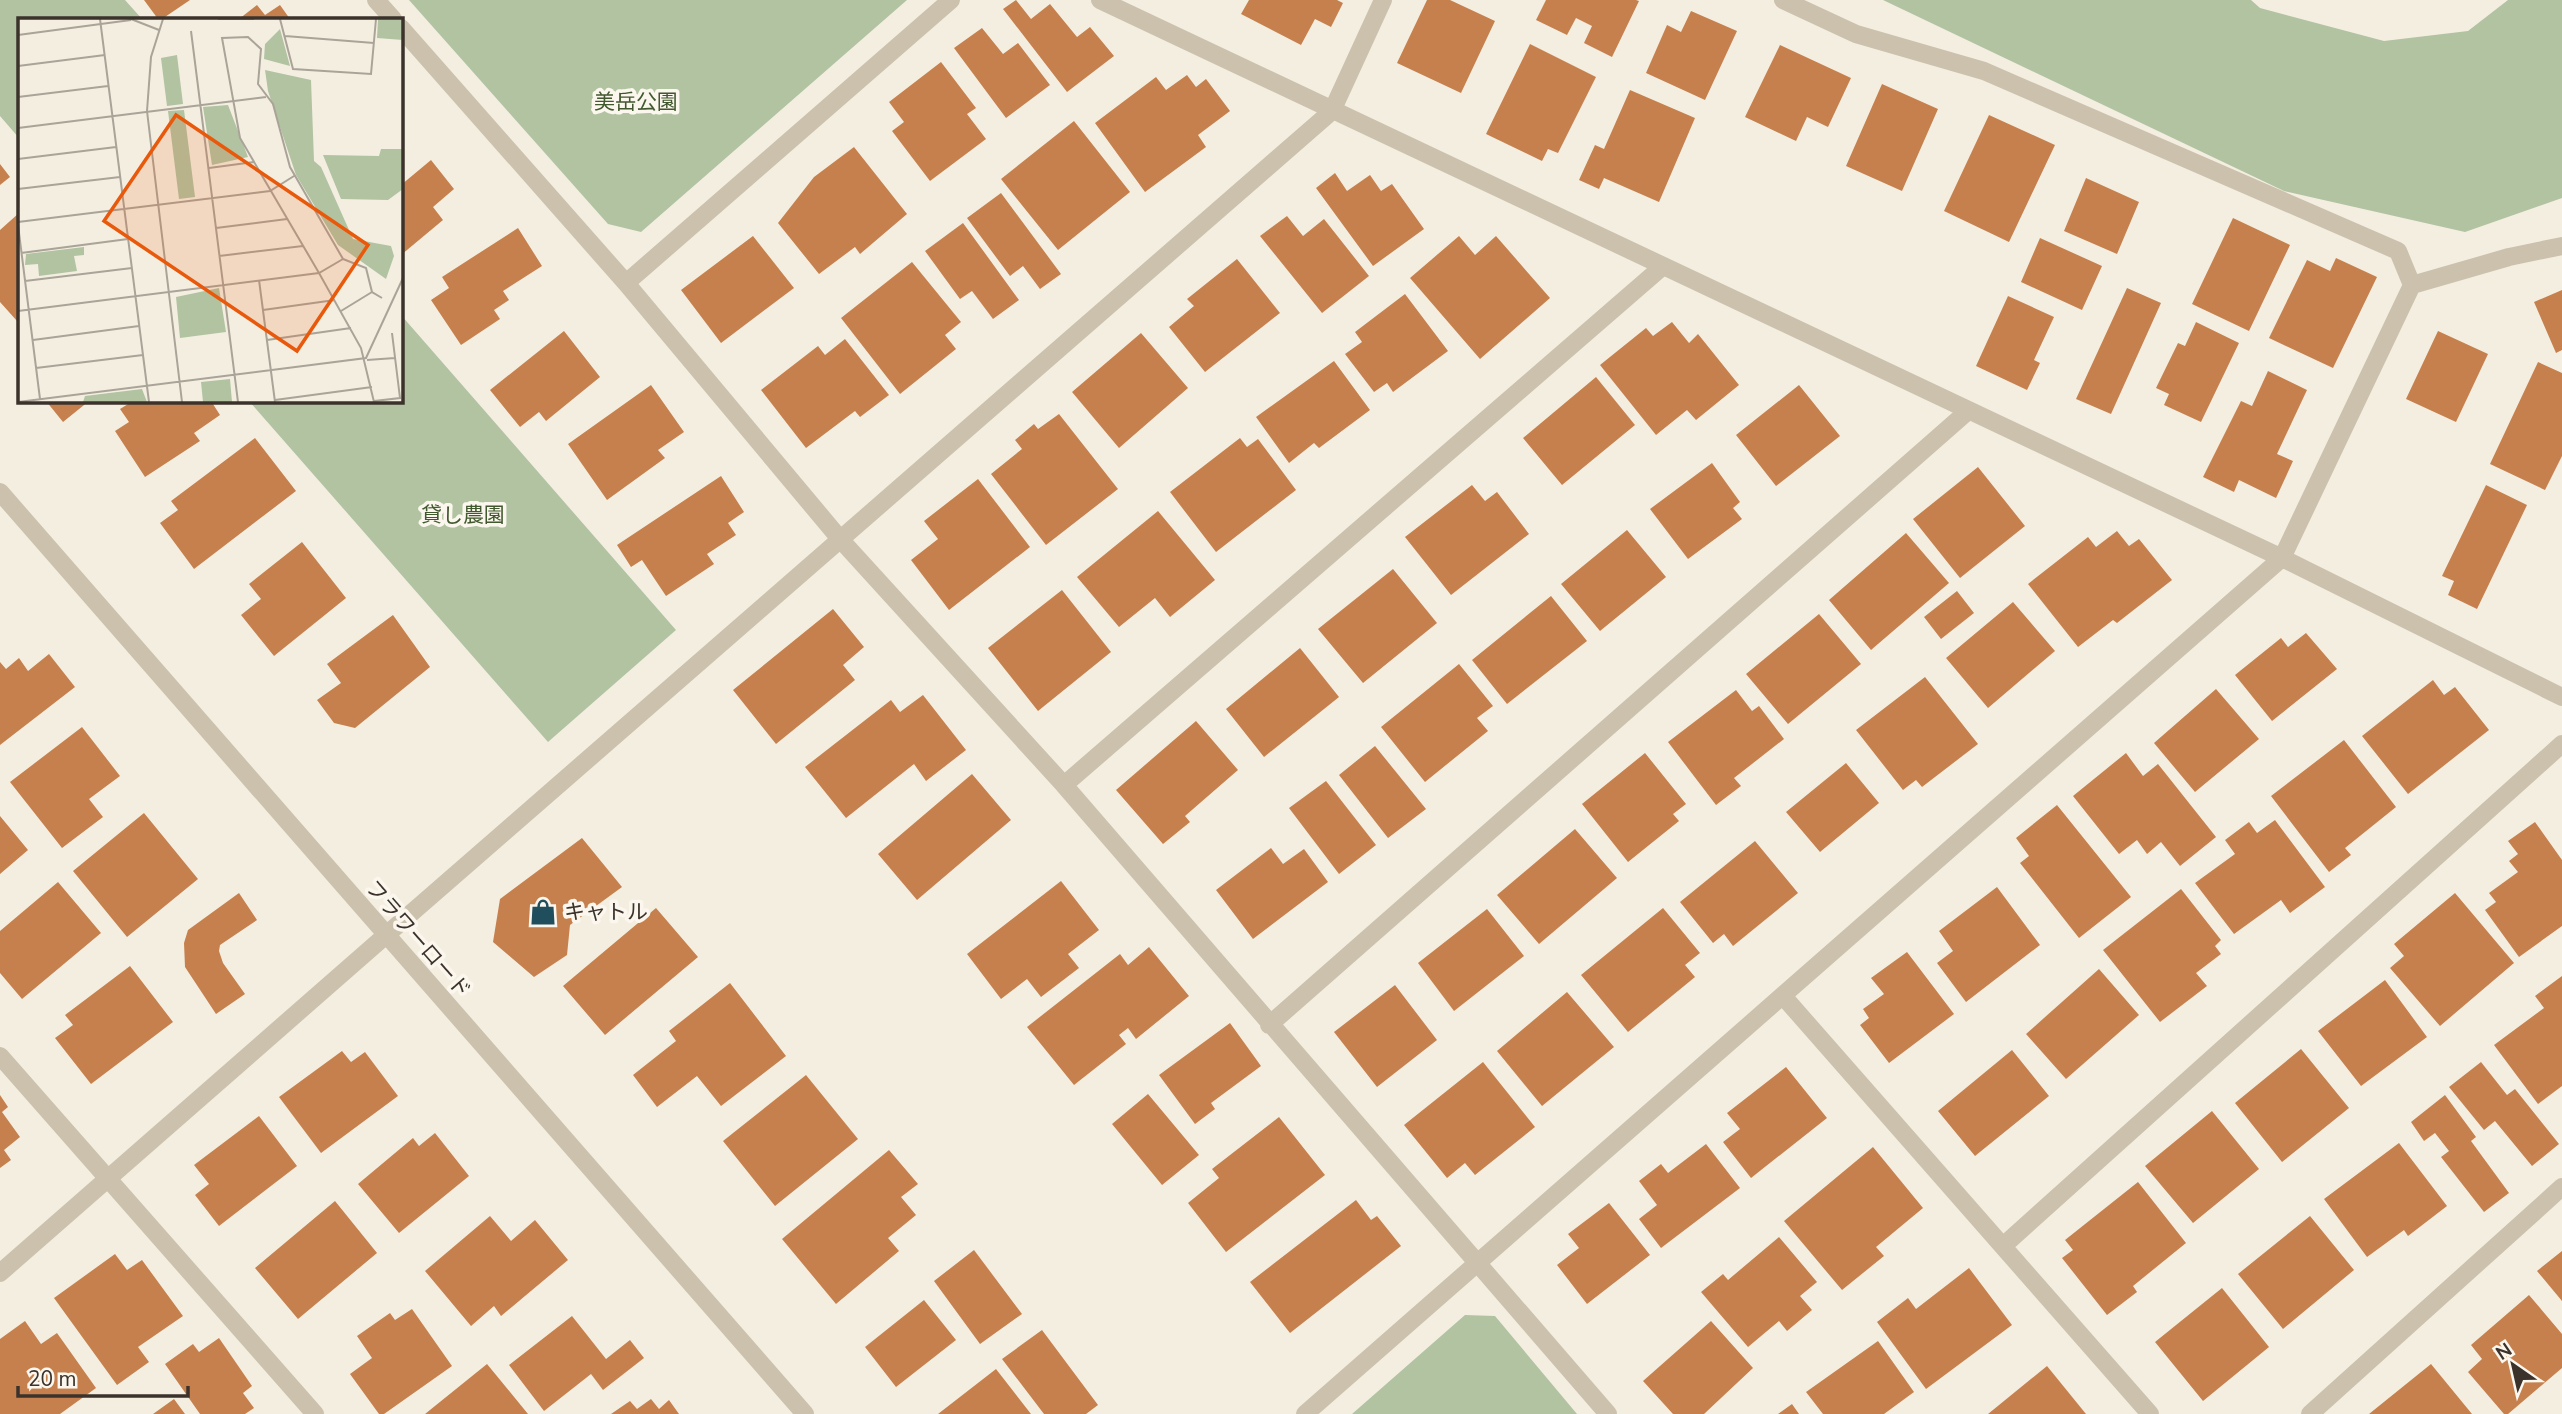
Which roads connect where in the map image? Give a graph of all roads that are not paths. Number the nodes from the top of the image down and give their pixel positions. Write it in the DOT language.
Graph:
graph roads {
  1 [pos="376,0"];
  2 [pos="951,0"];
  3 [pos="1100,0"];
  4 [pos="1383,0"];
  5 [pos="1783,0"];
  6 [pos="392,18"];
  7 [pos="402,29"];
  8 [pos="1332,111"];
  9 [pos="2562,246"];
  10 [pos="1662,267"];
  11 [pos="626,283"];
  12 [pos="2412,285"];
  13 [pos="1968,411"];
  14 [pos="0,492"];
  15 [pos="840,539"];
  16 [pos="2282,558"];
  17 [pos="2562,697"];
  18 [pos="2562,744"];
  19 [pos="1064,785"];
  20 [pos="385,936"];
  21 [pos="1783,996"];
  22 [pos="1269,1025"];
  23 [pos="0,1056"];
  24 [pos="108,1179"];
  25 [pos="2562,1187"];
  26 [pos="2003,1246"];
  27 [pos="1477,1264"];
  28 [pos="0,1273"];
  29 [pos="315,1414"];
  30 [pos="805,1414"];
  31 [pos="1305,1414"];
  32 [pos="1608,1414"];
  33 [pos="2150,1414"];
  34 [pos="2310,1414"];
  1 -- 6 [label="street"];
  2 -- 11 [label="street"];
  3 -- 8 [label="street"];
  4 -- 8 [label="street"];
  5 -- 12 [label="street"];
  7 -- 11 [label="street"];
  8 -- 10 [label="street"];
  8 -- 15 [label="street"];
  9 -- 12 [label="street"];
  10 -- 13 [label="street"];
  10 -- 19 [label="street"];
  11 -- 15 [label="street"];
  12 -- 16 [label="street"];
  13 -- 16 [label="street"];
  13 -- 22 [label="street"];
  14 -- 20 [label="street, フラワーロード"];
  15 -- 19 [label="street"];
  15 -- 20 [label="street"];
  16 -- 17 [label="street"];
  16 -- 21 [label="street"];
  18 -- 26 [label="street"];
  19 -- 22 [label="street"];
  20 -- 24 [label="street"];
  20 -- 30 [label="street, フラワーロード"];
  21 -- 26 [label="street"];
  21 -- 27 [label="street"];
  22 -- 27 [label="street"];
  23 -- 24 [label="street"];
  24 -- 28 [label="street"];
  24 -- 29 [label="street"];
  25 -- 34 [label="street"];
  26 -- 33 [label="street"];
  27 -- 31 [label="street"];
  27 -- 32 [label="street"];
}
